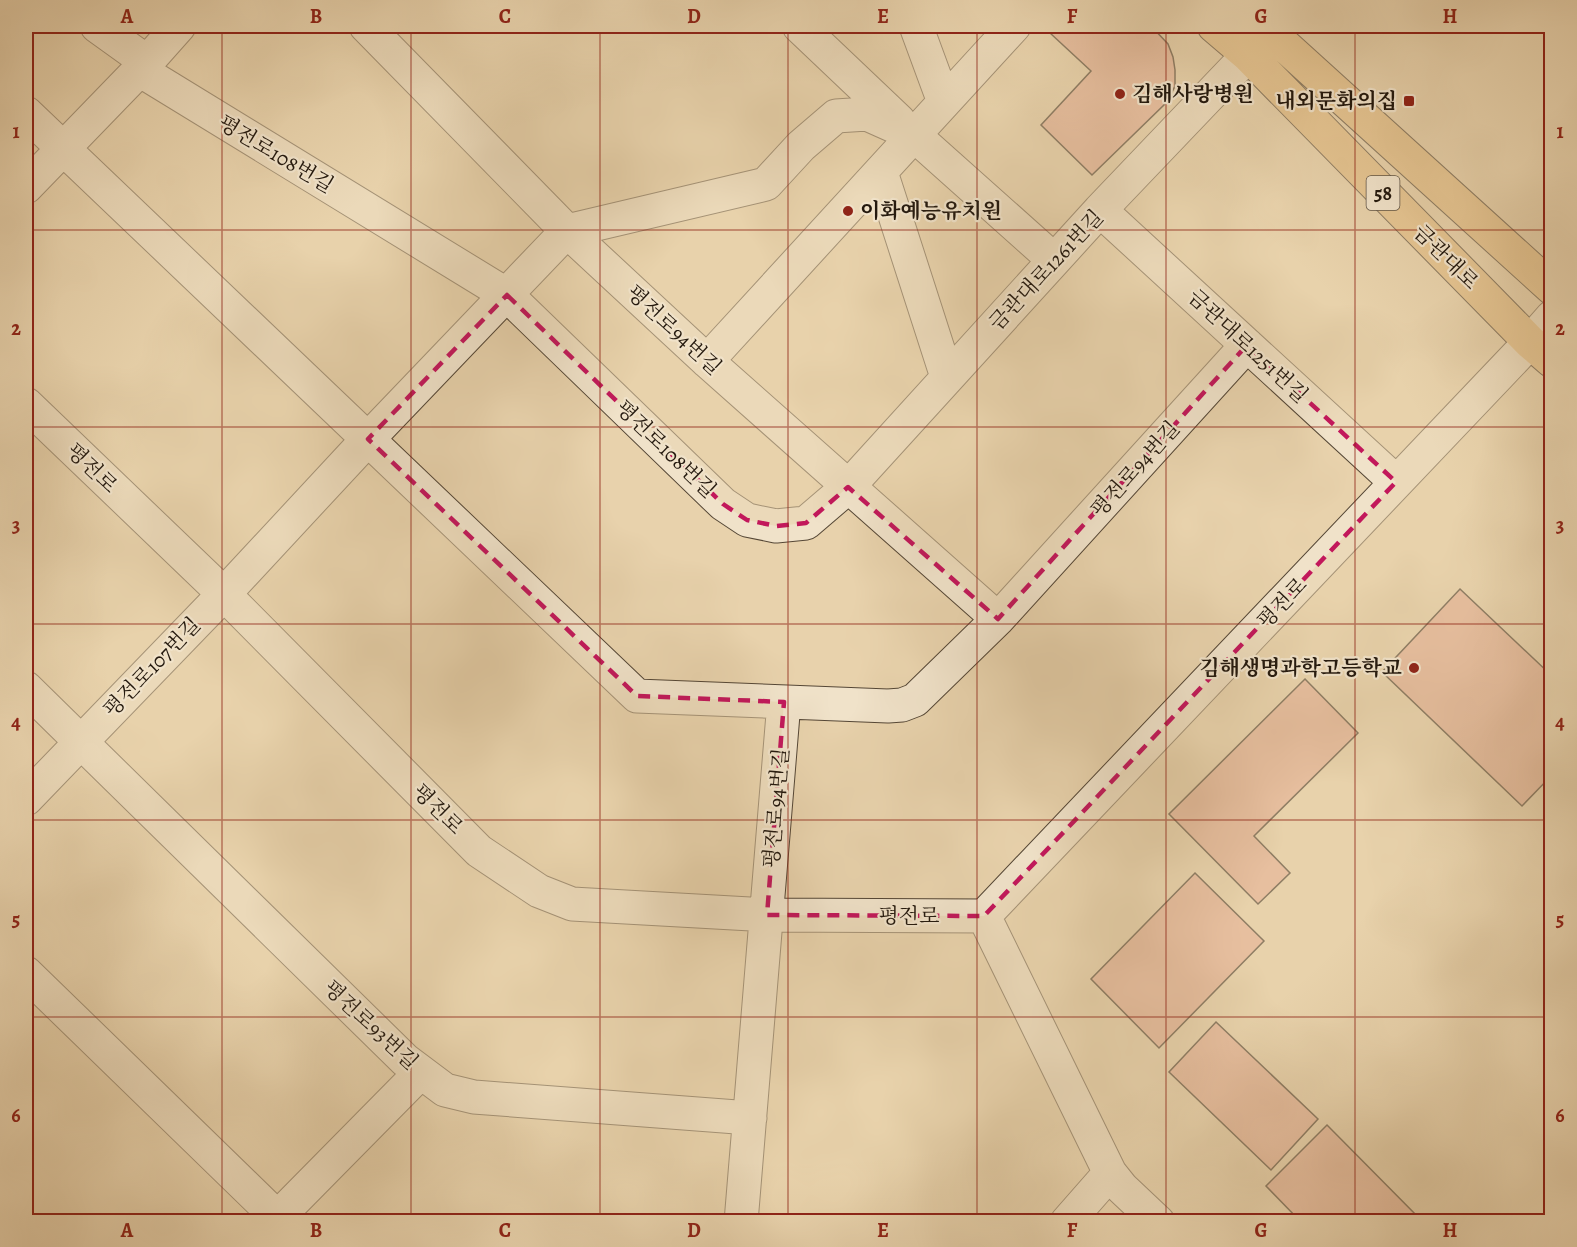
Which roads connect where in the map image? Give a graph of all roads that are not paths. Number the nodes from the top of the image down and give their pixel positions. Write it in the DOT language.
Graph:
graph roads {
  1 [pos="97,26"];
  2 [pos="179,26"];
  3 [pos="366,26"];
  4 [pos="798,26"];
  5 [pos="916,26"];
  6 [pos="1014,26"];
  7 [pos="1214,26"];
  8 [pos="1263,26"];
  9 [pos="1248,55"];
  10 [pos="143,65"];
  11 [pos="944,102"];
  12 [pos="26,113"];
  13 [pos="914,135"];
  14 [pos="62,149"];
  15 [pos="881,172"];
  16 [pos="26,188"];
  17 [pos="1100,210"];
  18 [pos="567,231"];
  19 [pos="1054,260"];
  20 [pos="1551,288"];
  21 [pos="507,295"];
  22 [pos="1551,317"];
  23 [pos="1247,345"];
  24 [pos="1541,351"];
  25 [pos="707,361"];
  26 [pos="947,377"];
  27 [pos="26,404"];
  28 [pos="368,439"];
  29 [pos="1396,482"];
  30 [pos="848,488"];
  31 [pos="224,594"];
  32 [pos="998,619"];
  33 [pos="26,688"];
  34 [pos="784,702"];
  35 [pos="80,741"];
  36 [pos="26,799"];
  37 [pos="767,915"];
  38 [pos="984,916"];
  39 [pos="26,973"];
  40 [pos="421,1072"];
  41 [pos="750,1118"];
  42 [pos="1110,1173"];
  43 [pos="277,1220"];
  44 [pos="741,1221"];
  45 [pos="1067,1221"];
  46 [pos="1158,1221"];
  1 -- 10 [label="street, 평전로108번길"];
  2 -- 10 [label="street"];
  3 -- 18 [label="street, 평전로94번길"];
  4 -- 13 [label="street"];
  5 -- 11 [label="street"];
  6 -- 11 [label="street"];
  7 -- 9 [label="main road, 금관대로 / 58"];
  8 -- 20 [label="main road, 58"];
  9 -- 17 [label="street, 금관대로1261번길"];
  9 -- 24 [label="main road, 금관대로 / 58"];
  10 -- 14 [label="street"];
  10 -- 21 [label="street, 평전로108번길"];
  11 -- 13 [label="street"];
  12 -- 14 [label="street"];
  13 -- 15 [label="street"];
  13 -- 18 [label="street"];
  13 -- 19 [label="street"];
  14 -- 16 [label="street"];
  14 -- 28 [label="street"];
  15 -- 25 [label="street"];
  15 -- 26 [label="street"];
  17 -- 19 [label="street, 금관대로1261번길"];
  17 -- 23 [label="street, 금관대로1251번길"];
  18 -- 21 [label="street"];
  18 -- 25 [label="street, 평전로94번길"];
  19 -- 26 [label="street, 금관대로1261번길"];
  21 -- 28 [label="street"];
  21 -- 30 [label="street, 평전로108번길"];
  22 -- 24 [label="street, 평전로"];
  23 -- 29 [label="street, 금관대로1251번길"];
  23 -- 32 [label="street, 평전로94번길"];
  24 -- 29 [label="street, 평전로"];
  25 -- 30 [label="street, 평전로94번길"];
  26 -- 30 [label="street, 금관대로1261번길"];
  27 -- 31 [label="street, 평전로"];
  28 -- 31 [label="street"];
  28 -- 34 [label="street, 평전로94번길"];
  29 -- 38 [label="street, 평전로"];
  30 -- 32 [label="street, 평전로94번길"];
  31 -- 35 [label="street, 평전로107번길"];
  31 -- 37 [label="street, 평전로"];
  32 -- 34 [label="street, 평전로94번길"];
  33 -- 35 [label="street"];
  34 -- 37 [label="street, 평전로94번길"];
  35 -- 36 [label="street, 평전로107번길"];
  35 -- 40 [label="street, 평전로93번길"];
  37 -- 38 [label="street, 평전로"];
  37 -- 41 [label="street"];
  38 -- 42 [label="street"];
  39 -- 43 [label="street"];
  40 -- 41 [label="street, 평전로93번길"];
  40 -- 43 [label="street"];
  41 -- 44 [label="street"];
  42 -- 45 [label="street"];
  42 -- 46 [label="street"];
}
